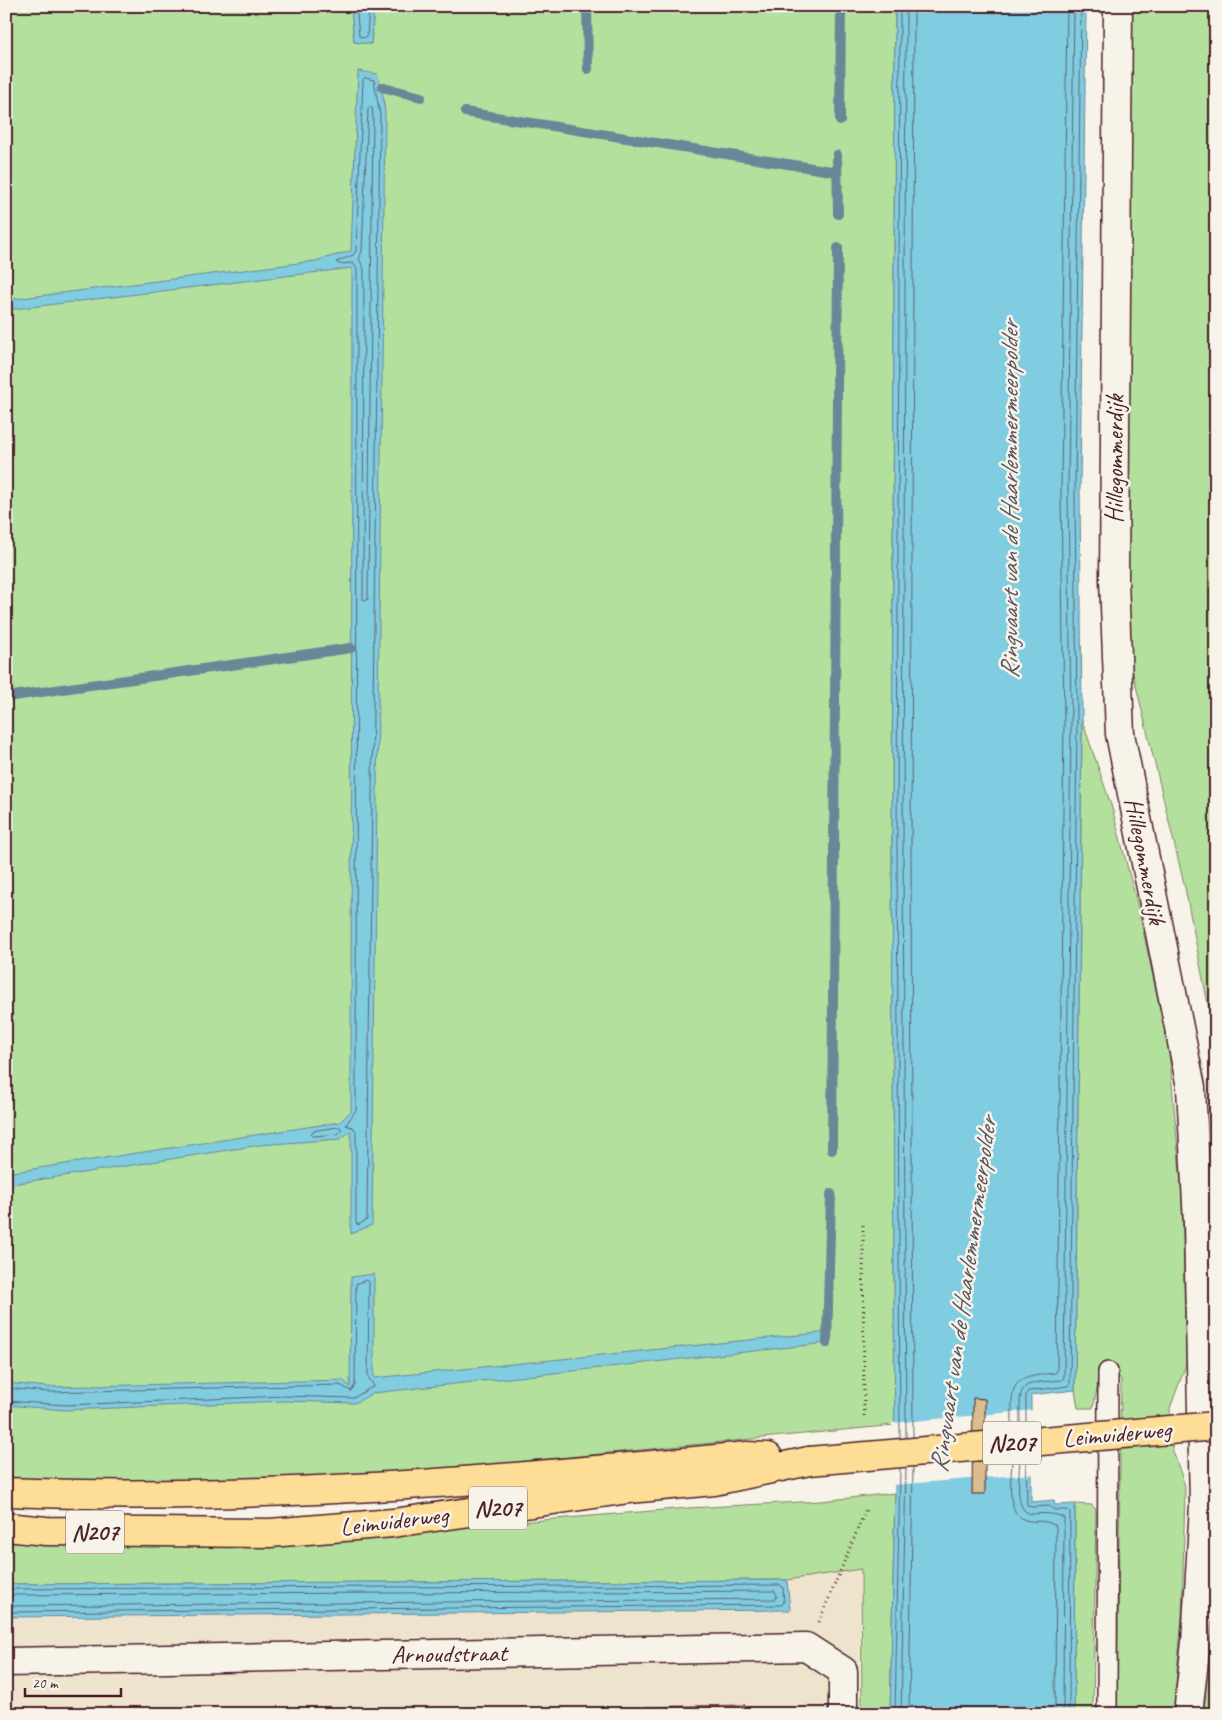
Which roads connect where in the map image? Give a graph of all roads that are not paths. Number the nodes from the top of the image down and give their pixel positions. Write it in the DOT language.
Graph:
graph roads {
  1 [pos="1118,6"];
  2 [pos="1108,1372"];
  3 [pos="1216,1426"];
  4 [pos="809,1461"];
  5 [pos="6,1492"];
  6 [pos="6,1527"];
  7 [pos="6,1662"];
  8 [pos="843,1714"];
  9 [pos="1106,1714"];
  10 [pos="1188,1714"];
  1 -- 10 [label="street, Hillegommerdijk"];
  2 -- 9 [label="lane"];
  3 -- 4 [label="main road, Leimuiderweg / N207, bridge"];
  4 -- 5 [label="main road, Leimuiderweg / N207"];
  4 -- 6 [label="main road, Leimuiderweg / N207"];
  7 -- 8 [label="street, Arnoudstraat"];
}
